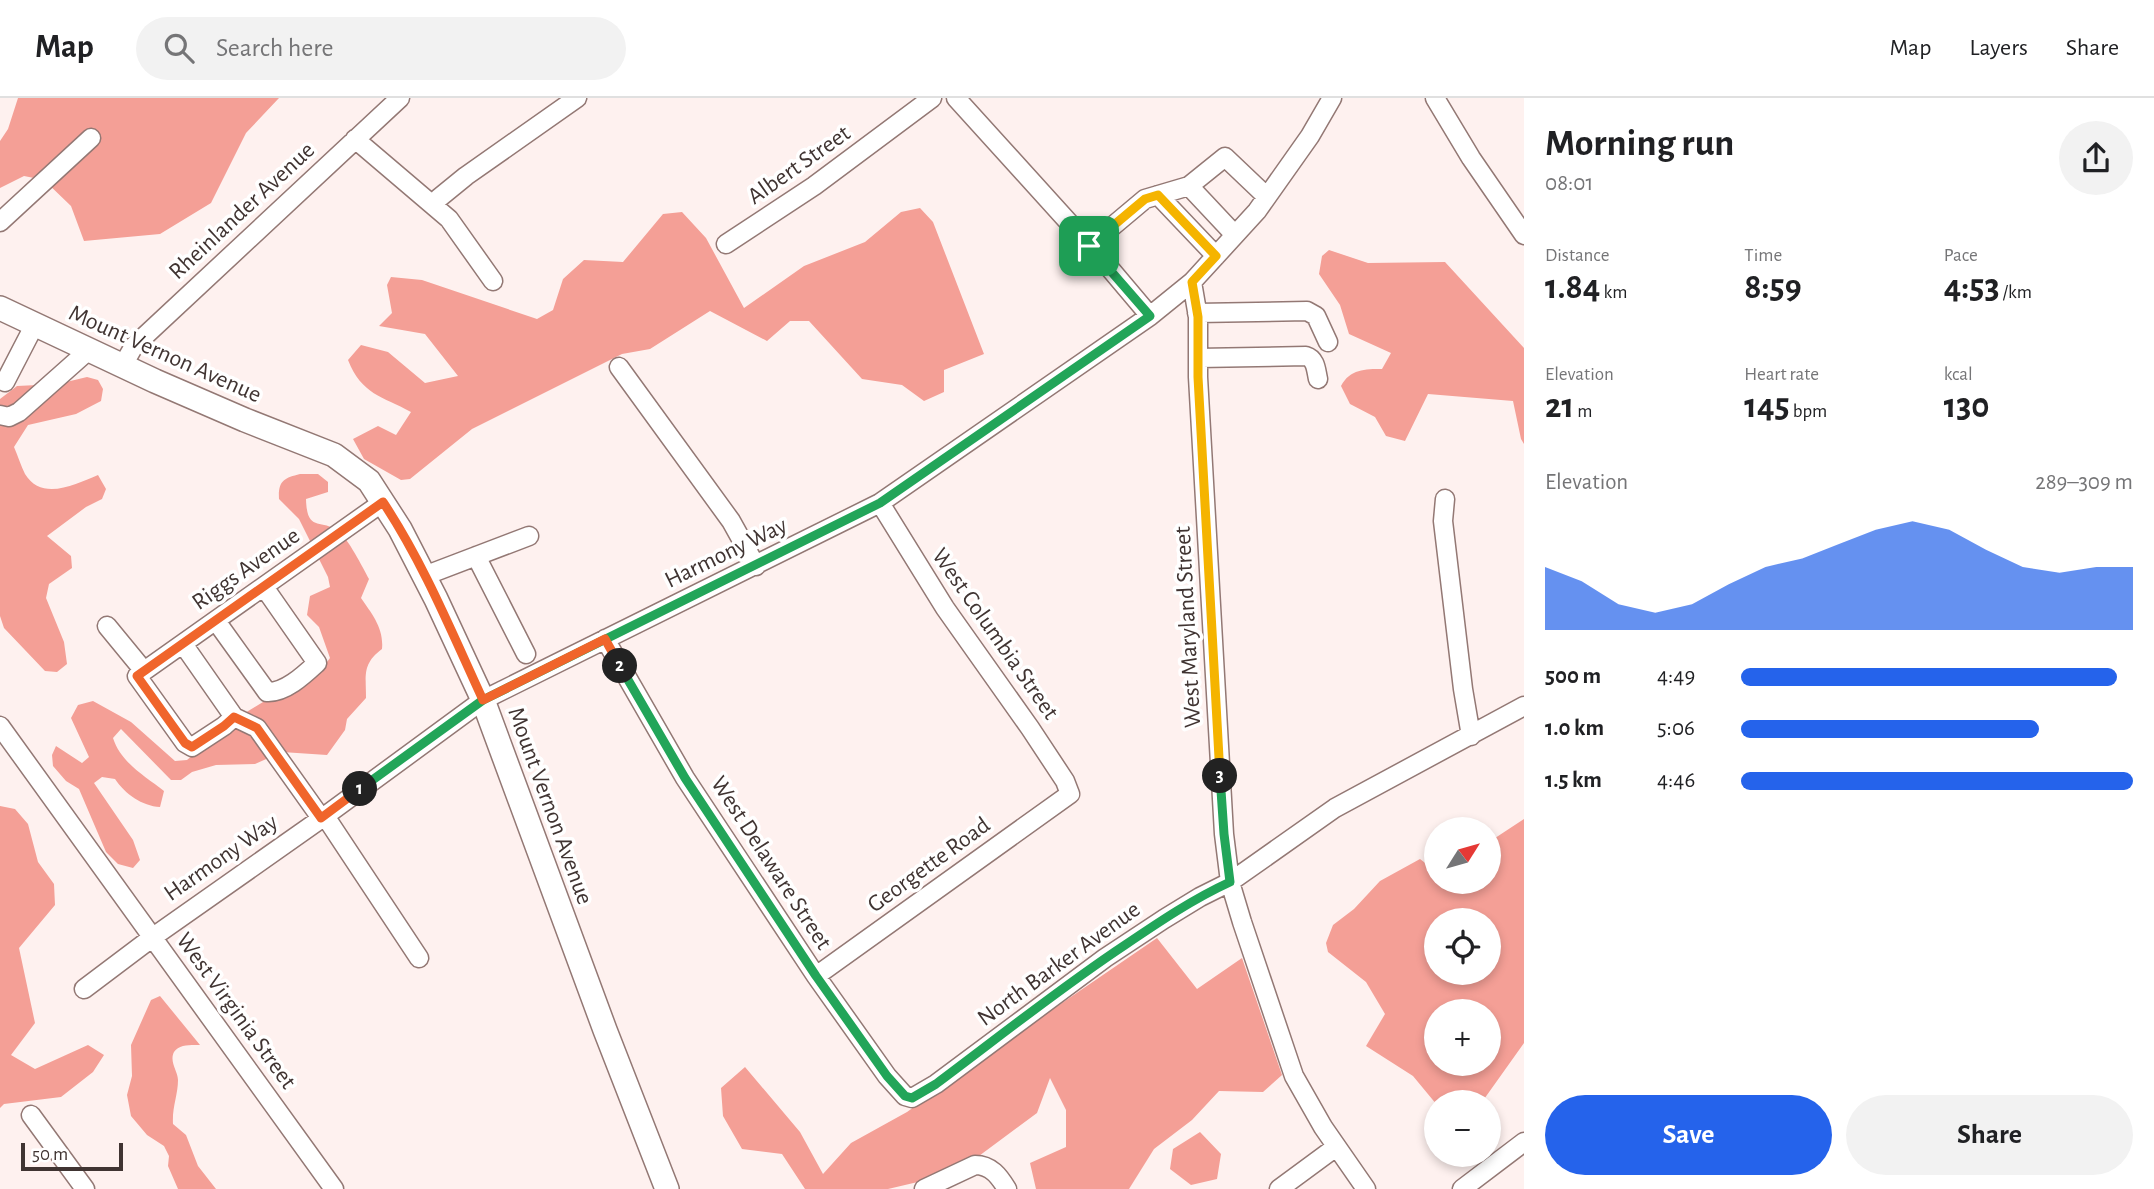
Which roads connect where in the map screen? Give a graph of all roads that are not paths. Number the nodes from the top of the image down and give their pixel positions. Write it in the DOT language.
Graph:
graph roads {
  1 [pos="400,98"];
  2 [pos="577,98"];
  3 [pos="932,98"];
  4 [pos="956,98"];
  5 [pos="1332,98"];
  6 [pos="1435,98"];
  7 [pos="91,138"];
  8 [pos="355,139"];
  9 [pos="1189,186"];
  10 [pos="1158,195"];
  11 [pos="1267,197"];
  12 [pos="433,205"];
  13 [pos="0,222"];
  14 [pos="1235,235"];
  15 [pos="1524,235"];
  16 [pos="726,244"];
  17 [pos="1089,246"];
  18 [pos="1216,256"];
  19 [pos="493,281"];
  20 [pos="1192,282"];
  21 [pos="0,307"];
  22 [pos="1197,313"];
  23 [pos="1150,316"];
  24 [pos="0,320"];
  25 [pos="32,329"];
  26 [pos="1328,342"];
  27 [pos="85,354"];
  28 [pos="1198,358"];
  29 [pos="123,365"];
  30 [pos="619,367"];
  31 [pos="1318,379"];
  32 [pos="5,382"];
  33 [pos="0,415"];
  34 [pos="1445,499"];
  35 [pos="383,502"];
  36 [pos="880,503"];
  37 [pos="529,536"];
  38 [pos="476,556"];
  39 [pos="757,566"];
  40 [pos="424,576"];
  41 [pos="264,587"];
  42 [pos="216,621"];
  43 [pos="107,626"];
  44 [pos="605,639"];
  45 [pos="183,644"];
  46 [pos="526,654"];
  47 [pos="141,674"];
  48 [pos="483,700"];
  49 [pos="1524,706"];
  50 [pos="234,717"];
  51 [pos="0,726"];
  52 [pos="1471,736"];
  53 [pos="1069,793"];
  54 [pos="323,817"];
  55 [pos="1230,882"];
  56 [pos="153,937"];
  57 [pos="418,958"];
  58 [pos="816,976"];
  59 [pos="84,989"];
  60 [pos="914,1097"];
  61 [pos="31,1115"];
  62 [pos="1524,1142"];
  63 [pos="1336,1147"];
  64 [pos="85,1189"];
  65 [pos="334,1189"];
  66 [pos="667,1189"];
  67 [pos="924,1189"];
  68 [pos="1007,1189"];
  69 [pos="1279,1189"];
  70 [pos="1366,1189"];
  71 [pos="1462,1189"];
  1 -- 8 [label="street, Rheinlander Avenue"];
  2 -- 12 [label="street"];
  3 -- 16 [label="street, Albert Street"];
  4 -- 17 [label="street"];
  5 -- 11 [label="street, Harmony Way"];
  6 -- 15 [label="street"];
  7 -- 13 [label="street"];
  8 -- 12 [label="street"];
  8 -- 29 [label="street, Rheinlander Avenue"];
  9 -- 10 [label="street"];
  9 -- 11 [label="street"];
  9 -- 14 [label="street"];
  10 -- 17 [label="street"];
  10 -- 18 [label="street"];
  11 -- 14 [label="street, Harmony Way"];
  12 -- 19 [label="street"];
  14 -- 18 [label="street, Harmony Way"];
  17 -- 23 [label="street"];
  18 -- 20 [label="street, Harmony Way"];
  20 -- 22 [label="street, West Maryland Street"];
  20 -- 23 [label="street, Harmony Way"];
  21 -- 25 [label="main road, Mount Vernon Avenue"];
  22 -- 26 [label="street"];
  22 -- 28 [label="street, West Maryland Street"];
  23 -- 36 [label="street, Harmony Way"];
  24 -- 25 [label="street"];
  25 -- 27 [label="main road, Mount Vernon Avenue"];
  25 -- 32 [label="street"];
  27 -- 29 [label="main road, Mount Vernon Avenue"];
  27 -- 33 [label="street"];
  28 -- 31 [label="street"];
  28 -- 55 [label="street, West Maryland Street"];
  29 -- 35 [label="main road, Mount Vernon Avenue"];
  30 -- 39 [label="street"];
  34 -- 52 [label="street"];
  35 -- 40 [label="main road, Mount Vernon Avenue"];
  35 -- 41 [label="street, Riggs Avenue"];
  36 -- 39 [label="street, Harmony Way"];
  36 -- 53 [label="street, West Columbia Street"];
  37 -- 38 [label="street"];
  38 -- 40 [label="street"];
  38 -- 46 [label="street"];
  39 -- 44 [label="street, Harmony Way"];
  40 -- 48 [label="main road, Mount Vernon Avenue"];
  41 -- 42 [label="street, Riggs Avenue"];
  41 -- 42 [label="street"];
  42 -- 45 [label="street, Riggs Avenue"];
  43 -- 47 [label="street"];
  44 -- 48 [label="street, Harmony Way"];
  44 -- 58 [label="street, West Delaware Street"];
  45 -- 47 [label="street, Riggs Avenue"];
  45 -- 50 [label="street"];
  47 -- 50 [label="street"];
  48 -- 54 [label="street, Harmony Way"];
  48 -- 66 [label="main road, Mount Vernon Avenue"];
  49 -- 52 [label="street, North Barker Avenue"];
  50 -- 54 [label="street"];
  51 -- 56 [label="street, West Virginia Street"];
  52 -- 55 [label="street, North Barker Avenue"];
  53 -- 58 [label="street, Georgette Road"];
  54 -- 56 [label="street, Harmony Way"];
  54 -- 57 [label="street"];
  55 -- 60 [label="street, North Barker Avenue"];
  55 -- 63 [label="street, West Maryland Street"];
  56 -- 59 [label="street, Harmony Way"];
  56 -- 65 [label="street, West Virginia Street"];
  58 -- 60 [label="street, West Delaware Street"];
  61 -- 64 [label="street"];
  62 -- 71 [label="street"];
  63 -- 69 [label="street"];
  63 -- 70 [label="street, West Maryland Street"];
  67 -- 68 [label="street"];
}
